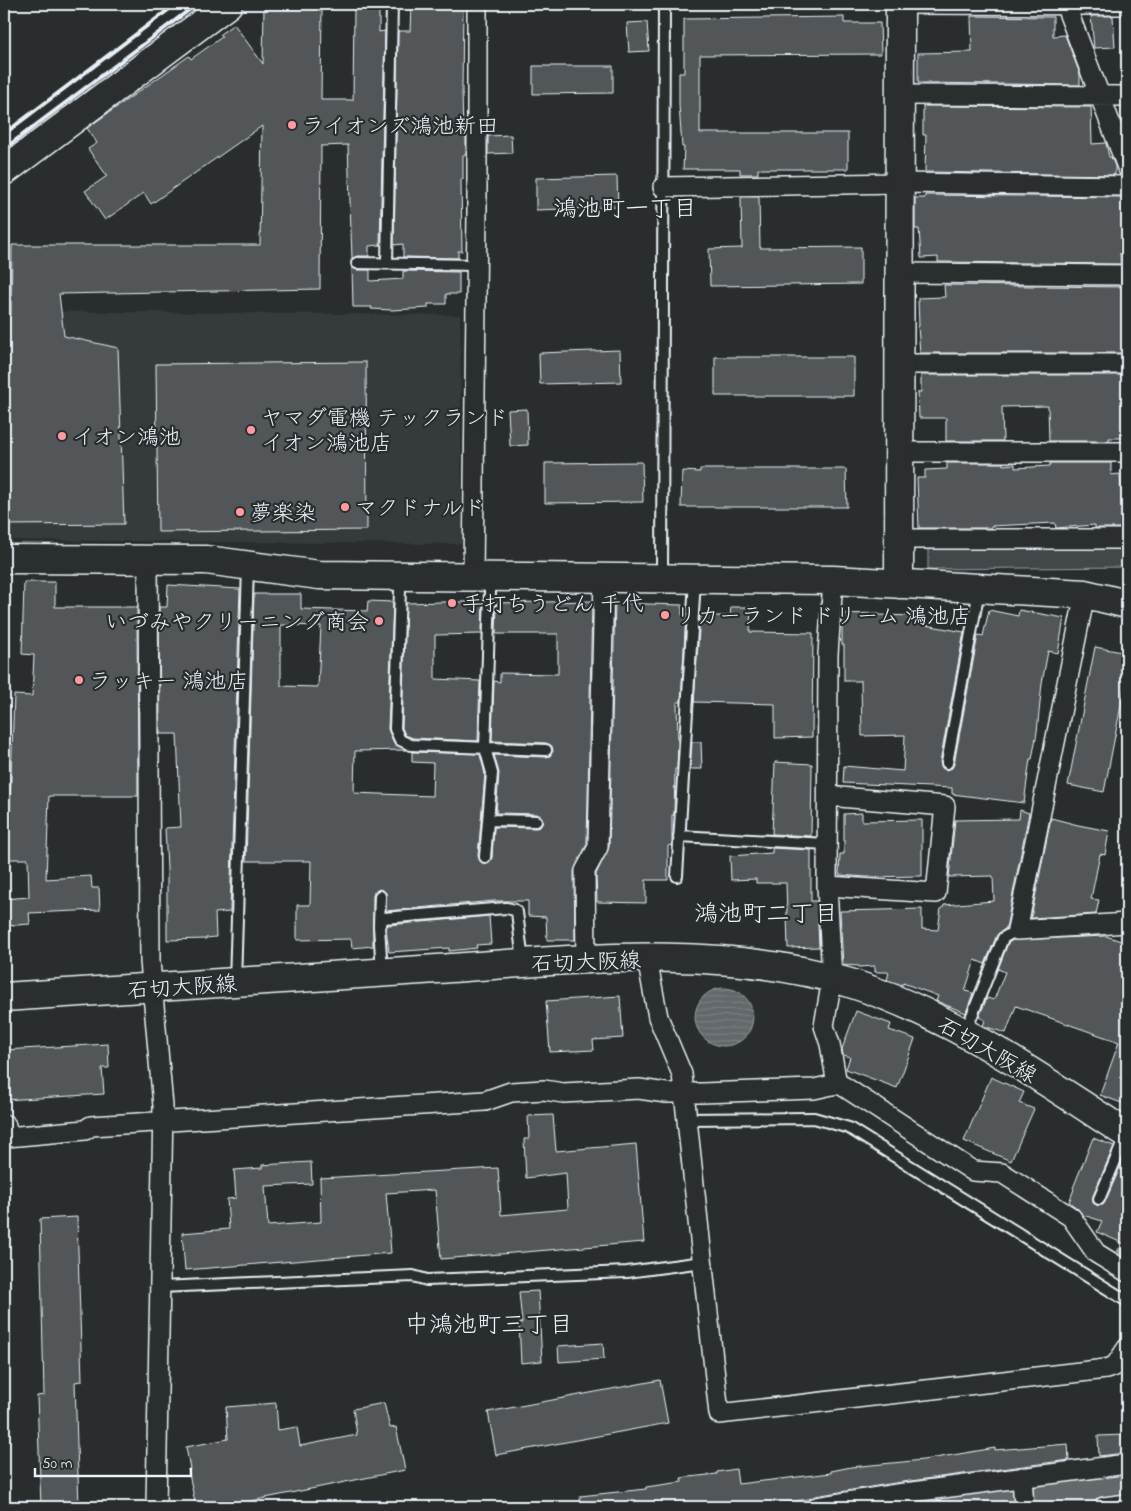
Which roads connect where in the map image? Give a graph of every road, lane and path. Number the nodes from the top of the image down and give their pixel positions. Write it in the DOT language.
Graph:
graph roads {
  1 [pos="228,4"];
  2 [pos="392,4"];
  3 [pos="477,4"];
  4 [pos="664,4"];
  5 [pos="900,4"];
  6 [pos="1065,4"];
  7 [pos="1127,5"];
  8 [pos="900,95"];
  9 [pos="1101,96"];
  10 [pos="1127,96"];
  11 [pos="1127,166"];
  12 [pos="4,172"];
  13 [pos="900,184"];
  14 [pos="663,186"];
  15 [pos="1127,186"];
  16 [pos="357,263"];
  17 [pos="387,263"];
  18 [pos="476,265"];
  19 [pos="900,273"];
  20 [pos="1127,275"];
  21 [pos="900,364"];
  22 [pos="1127,364"];
  23 [pos="900,452"];
  24 [pos="1127,452"];
  25 [pos="899,539"];
  26 [pos="1127,539"];
  27 [pos="4,559"];
  28 [pos="148,559"];
  29 [pos="248,566"];
  30 [pos="399,576"];
  31 [pos="481,577"];
  32 [pos="604,577"];
  33 [pos="662,579"];
  34 [pos="695,579"];
  35 [pos="833,580"];
  36 [pos="899,584"];
  37 [pos="979,588"];
  38 [pos="1085,594"];
  39 [pos="1127,604"];
  40 [pos="486,748"];
  41 [pos="546,750"];
  42 [pos="947,763"];
  43 [pos="828,796"];
  44 [pos="488,820"];
  45 [pos="536,821"];
  46 [pos="679,836"];
  47 [pos="828,844"];
  48 [pos="485,857"];
  49 [pos="677,876"];
  50 [pos="828,886"];
  51 [pos="380,896"];
  52 [pos="1127,924"];
  53 [pos="379,926"];
  54 [pos="1017,930"];
  55 [pos="647,959"];
  56 [pos="586,960"];
  57 [pos="523,964"];
  58 [pos="382,973"];
  59 [pos="832,979"];
  60 [pos="235,982"];
  61 [pos="154,988"];
  62 [pos="4,998"];
  63 [pos="965,1034"];
  64 [pos="837,1084"];
  65 [pos="684,1093"];
  66 [pos="686,1119"];
  67 [pos="163,1122"];
  68 [pos="4,1125"];
  69 [pos="1127,1134"];
  70 [pos="1099,1199"];
  71 [pos="703,1262"];
  72 [pos="1127,1272"];
  73 [pos="160,1287"];
  74 [pos="1127,1302"];
  75 [pos="1127,1348"];
  76 [pos="1127,1464"];
  77 [pos="1022,1477"];
  78 [pos="1127,1504"];
  79 [pos="156,1507"];
  80 [pos="818,1507"];
  81 [pos="1024,1507"];
  82 [pos="1104,1507"];
  1 -- 12 [label="street"];
  2 -- 17 [label="lane"];
  3 -- 18 [label="street"];
  4 -- 14 [label="lane"];
  5 -- 6 [label="street"];
  5 -- 8 [label="street"];
  6 -- 7 [label="street"];
  6 -- 9 [label="street"];
  8 -- 9 [label="street"];
  8 -- 13 [label="street"];
  9 -- 10 [label="street"];
  9 -- 11 [label="street"];
  13 -- 14 [label="street"];
  13 -- 15 [label="street"];
  13 -- 19 [label="street"];
  14 -- 33 [label="lane"];
  16 -- 17 [label="lane"];
  17 -- 18 [label="lane"];
  18 -- 31 [label="street"];
  19 -- 20 [label="street"];
  19 -- 21 [label="street"];
  21 -- 22 [label="street"];
  21 -- 23 [label="street"];
  23 -- 24 [label="street"];
  23 -- 25 [label="street"];
  25 -- 26 [label="street"];
  25 -- 36 [label="street"];
  27 -- 28 [label="street"];
  28 -- 29 [label="street"];
  28 -- 61 [label="street"];
  29 -- 30 [label="street"];
  29 -- 60 [label="lane"];
  30 -- 31 [label="street"];
  30 -- 40 [label="lane"];
  31 -- 32 [label="street"];
  31 -- 40 [label="lane"];
  32 -- 33 [label="street"];
  32 -- 56 [label="street"];
  33 -- 34 [label="street"];
  34 -- 35 [label="street"];
  34 -- 46 [label="lane"];
  35 -- 36 [label="street"];
  35 -- 43 [label="street"];
  36 -- 37 [label="street"];
  37 -- 38 [label="street"];
  37 -- 42 [label="lane"];
  38 -- 39 [label="street"];
  38 -- 54 [label="street"];
  40 -- 41 [label="lane"];
  40 -- 44 [label="lane"];
  43 -- 47 [label="street"];
  43 -- 50 [label="street"];
  44 -- 45 [label="lane"];
  44 -- 48 [label="lane"];
  46 -- 47 [label="lane"];
  46 -- 49 [label="lane"];
  47 -- 50 [label="street"];
  50 -- 59 [label="street"];
  51 -- 53 [label="lane"];
  52 -- 54 [label="street"];
  53 -- 57 [label="lane"];
  53 -- 58 [label="lane"];
  54 -- 63 [label="lane"];
  55 -- 56 [label="street, 石切大阪線"];
  55 -- 59 [label="street, 石切大阪線"];
  55 -- 65 [label="street"];
  56 -- 57 [label="street, 石切大阪線"];
  57 -- 58 [label="street, 石切大阪線"];
  58 -- 60 [label="street, 石切大阪線"];
  59 -- 63 [label="street, 石切大阪線"];
  59 -- 64 [label="street"];
  60 -- 61 [label="street, 石切大阪線"];
  61 -- 62 [label="street, 石切大阪線"];
  61 -- 67 [label="street"];
  63 -- 69 [label="street, 石切大阪線"];
  64 -- 65 [label="street"];
  64 -- 72 [label="street"];
  65 -- 66 [label="street"];
  65 -- 67 [label="street"];
  66 -- 71 [label="street"];
  66 -- 74 [label="lane"];
  67 -- 68 [label="street"];
  67 -- 73 [label="street"];
  69 -- 70 [label="lane"];
  71 -- 73 [label="lane"];
  71 -- 75 [label="street"];
  73 -- 79 [label="street"];
  76 -- 77 [label="street"];
  77 -- 80 [label="street"];
  77 -- 81 [label="street"];
  78 -- 82 [label="street"];
}
